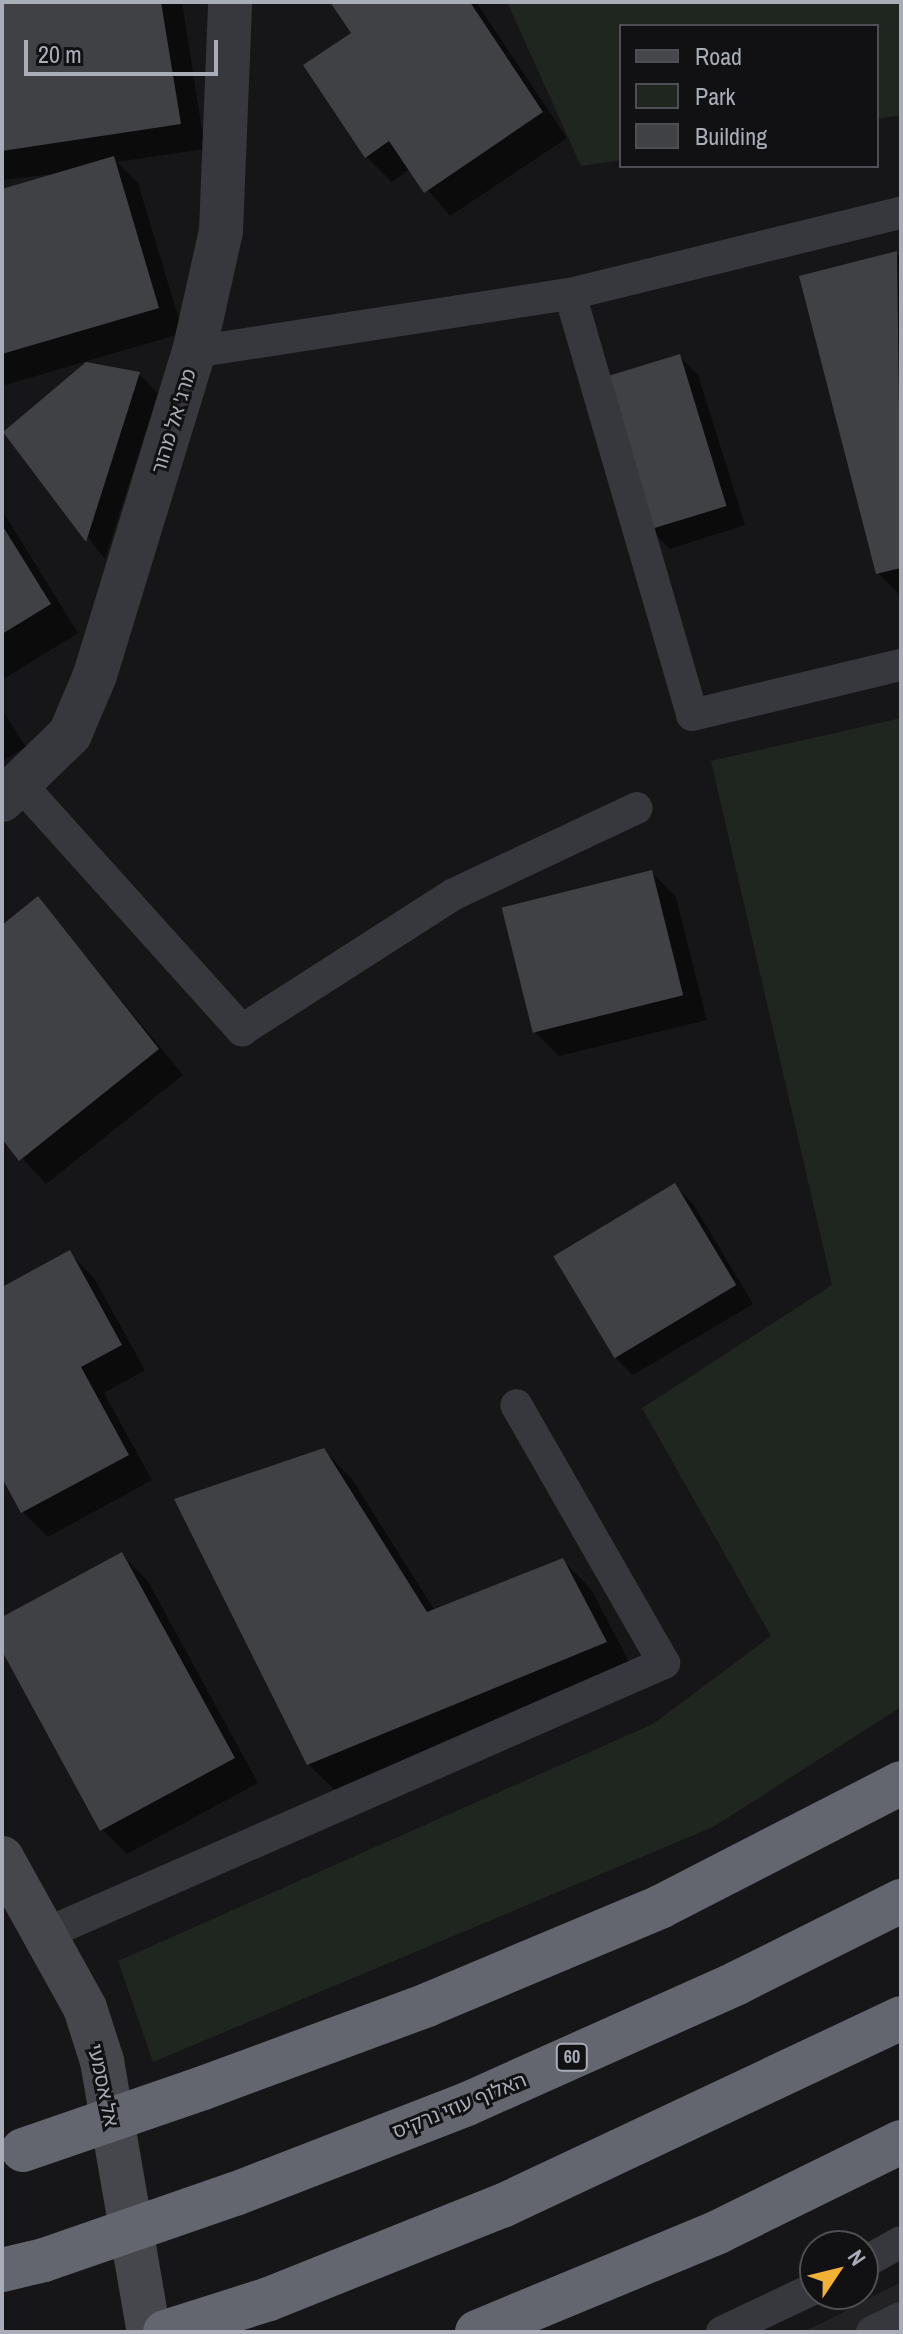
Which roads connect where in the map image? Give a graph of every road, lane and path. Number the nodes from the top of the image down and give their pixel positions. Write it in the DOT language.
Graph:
graph roads {
  1 [pos="230,2"];
  2 [pos="901,213"];
  3 [pos="570,294"];
  4 [pos="194,352"];
  5 [pos="901,665"];
  6 [pos="12,793"];
  7 [pos="637,808"];
  8 [pos="516,1405"];
  9 [pos="901,1783"];
  10 [pos="2,1858"];
  11 [pos="901,1901"];
  12 [pos="45,1934"];
  13 [pos="901,2018"];
  14 [pos="901,2142"];
  15 [pos="12,2153"];
  16 [pos="901,2242"];
  17 [pos="879,2254"];
  18 [pos="2,2270"];
  19 [pos="799,2296"];
  20 [pos="901,2318"];
  21 [pos="149,2332"];
  22 [pos="165,2332"];
  23 [pos="477,2332"];
  24 [pos="722,2332"];
  25 [pos="872,2332"];
  1 -- 4 [label="street, מרג' אל מהור"];
  2 -- 3 [label="lane"];
  3 -- 4 [label="lane"];
  3 -- 5 [label="lane"];
  4 -- 6 [label="street, מרג' אל מהור"];
  6 -- 7 [label="lane"];
  8 -- 12 [label="lane"];
  9 -- 15 [label="highway, bridge"];
  10 -- 12 [label="street, אל אסמעי"];
  11 -- 18 [label="highway, האלוף עוזי נרקיס / 60, bridge"];
  12 -- 21 [label="street, אל אסמעי"];
  13 -- 22 [label="highway"];
  14 -- 23 [label="highway"];
  16 -- 17 [label="lane"];
  19 -- 24 [label="lane"];
  20 -- 25 [label="lane"];
}
